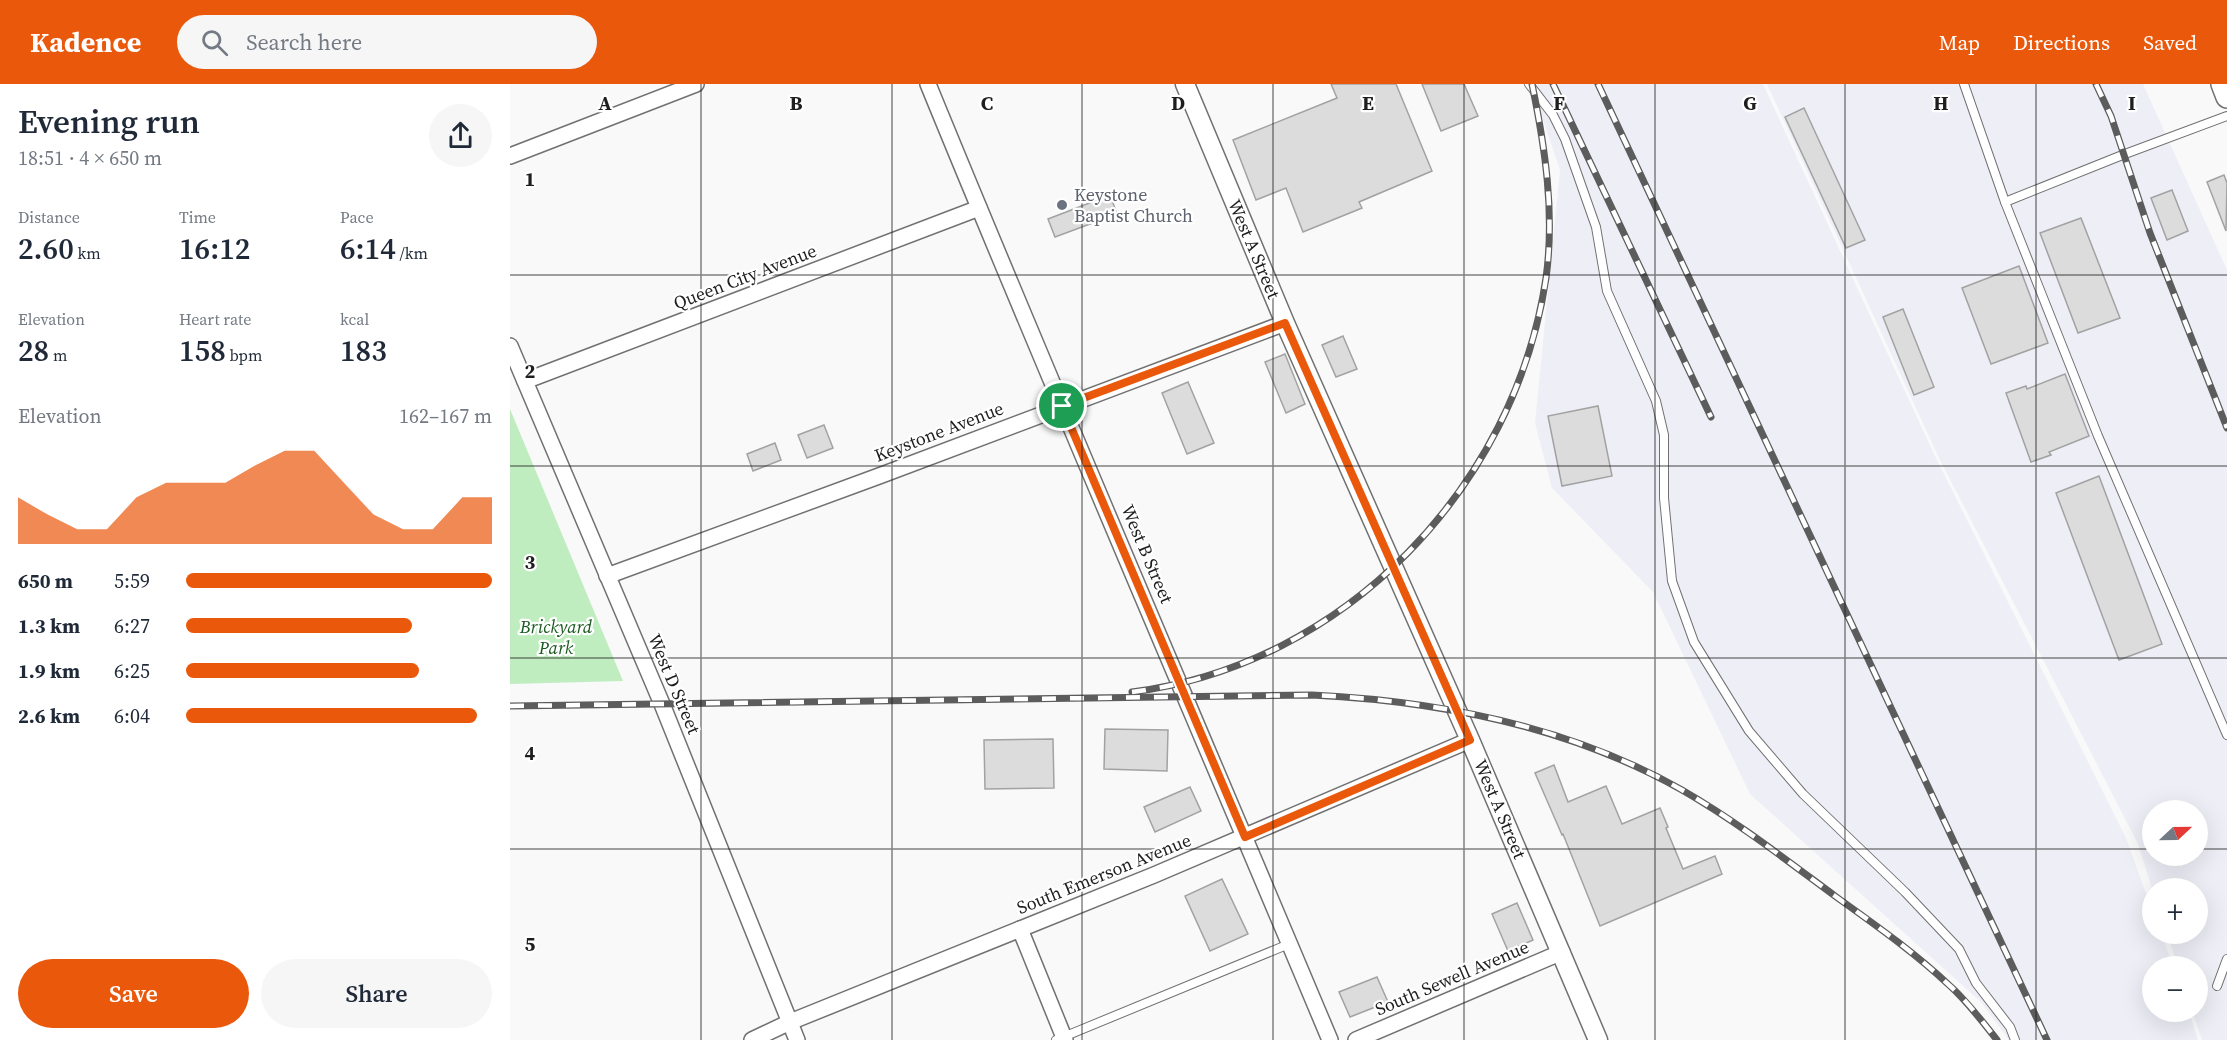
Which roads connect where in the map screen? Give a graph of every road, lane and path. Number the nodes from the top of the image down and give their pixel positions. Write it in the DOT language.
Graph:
graph roads {
  1 [pos="696,84"];
  2 [pos="928,84"];
  3 [pos="1185,84"];
  4 [pos="1529,84"];
  5 [pos="1964,84"];
  6 [pos="2222,84"];
  7 [pos="2227,97"];
  8 [pos="2227,116"];
  9 [pos="510,156"];
  10 [pos="2005,202"];
  11 [pos="979,208"];
  12 [pos="1285,323"];
  13 [pos="510,346"];
  14 [pos="525,381"];
  15 [pos="1062,406"];
  16 [pos="607,576"];
  17 [pos="2226,730"];
  18 [pos="1470,740"];
  19 [pos="1245,837"];
  20 [pos="1020,929"];
  21 [pos="1289,944"];
  22 [pos="1562,952"];
  23 [pos="2227,959"];
  24 [pos="2217,986"];
  25 [pos="790,1023"];
  26 [pos="1061,1039"];
  27 [pos="752,1040"];
  28 [pos="797,1040"];
  29 [pos="1330,1040"];
  30 [pos="1356,1040"];
  31 [pos="1599,1040"];
  32 [pos="2015,1040"];
  1 -- 9 [label="street"];
  2 -- 11 [label="street, West B Street"];
  3 -- 12 [label="street, West A Street"];
  4 -- 32 [label="lane"];
  5 -- 10 [label="lane"];
  6 -- 7 [label="main road"];
  8 -- 10 [label="lane"];
  10 -- 17 [label="lane"];
  11 -- 14 [label="street, Queen City Avenue"];
  11 -- 15 [label="street, West B Street"];
  12 -- 15 [label="street, Keystone Avenue"];
  12 -- 18 [label="street, West A Street"];
  13 -- 14 [label="street, West D Street"];
  14 -- 16 [label="street, West D Street"];
  15 -- 16 [label="street, Keystone Avenue"];
  15 -- 19 [label="street, West B Street"];
  16 -- 25 [label="street, West D Street"];
  18 -- 19 [label="street, South Emerson Avenue"];
  18 -- 22 [label="street, West A Street"];
  19 -- 20 [label="street, South Emerson Avenue"];
  19 -- 21 [label="street, West B Street"];
  20 -- 25 [label="street, South Emerson Avenue"];
  20 -- 26 [label="street"];
  21 -- 26 [label="lane"];
  21 -- 29 [label="street, West B Street"];
  22 -- 30 [label="street, South Sewell Avenue"];
  22 -- 31 [label="street, West A Street"];
  23 -- 24 [label="lane"];
  25 -- 27 [label="street, South Emerson Avenue"];
  25 -- 28 [label="street, West D Street"];
}
